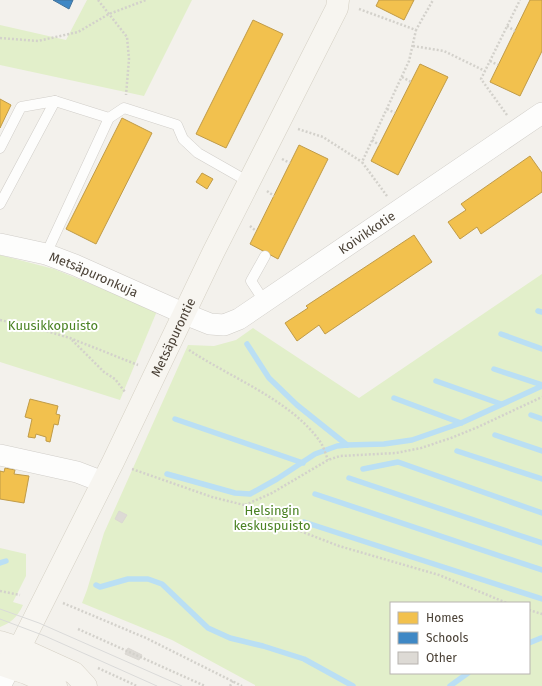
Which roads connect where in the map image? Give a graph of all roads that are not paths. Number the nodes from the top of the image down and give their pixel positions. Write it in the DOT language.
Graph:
graph roads {
  1 [pos="345,4"];
  2 [pos="55,101"];
  3 [pos="542,113"];
  4 [pos="109,118"];
  5 [pos="0,148"];
  6 [pos="258,187"];
  7 [pos="0,204"];
  8 [pos="0,244"];
  9 [pos="46,254"];
  10 [pos="265,256"];
  11 [pos="264,301"];
  12 [pos="185,314"];
  13 [pos="0,455"];
  14 [pos="103,482"];
  15 [pos="10,645"];
  16 [pos="5,666"];
  17 [pos="91,676"];
  18 [pos="0,686"];
  19 [pos="56,686"];
  1 -- 6 [label="street, Metsäpurontie"];
  2 -- 4 [label="lane"];
  2 -- 5 [label="lane"];
  2 -- 7 [label="lane"];
  3 -- 11 [label="street, Koivikkotie"];
  4 -- 6 [label="lane"];
  4 -- 9 [label="lane"];
  6 -- 12 [label="street, Metsäpurontie"];
  8 -- 9 [label="street, Metsäpuronkuja"];
  9 -- 12 [label="street, Metsäpuronkuja"];
  10 -- 11 [label="lane"];
  11 -- 12 [label="street, Koivikkotie"];
  12 -- 14 [label="street, Metsäpurontie"];
  13 -- 14 [label="street"];
  14 -- 15 [label="street, Metsäpurontie"];
  15 -- 16 [label="street, Metsäpurontie"];
  15 -- 17 [label="street"];
  16 -- 18 [label="street"];
  16 -- 19 [label="street"];
}
